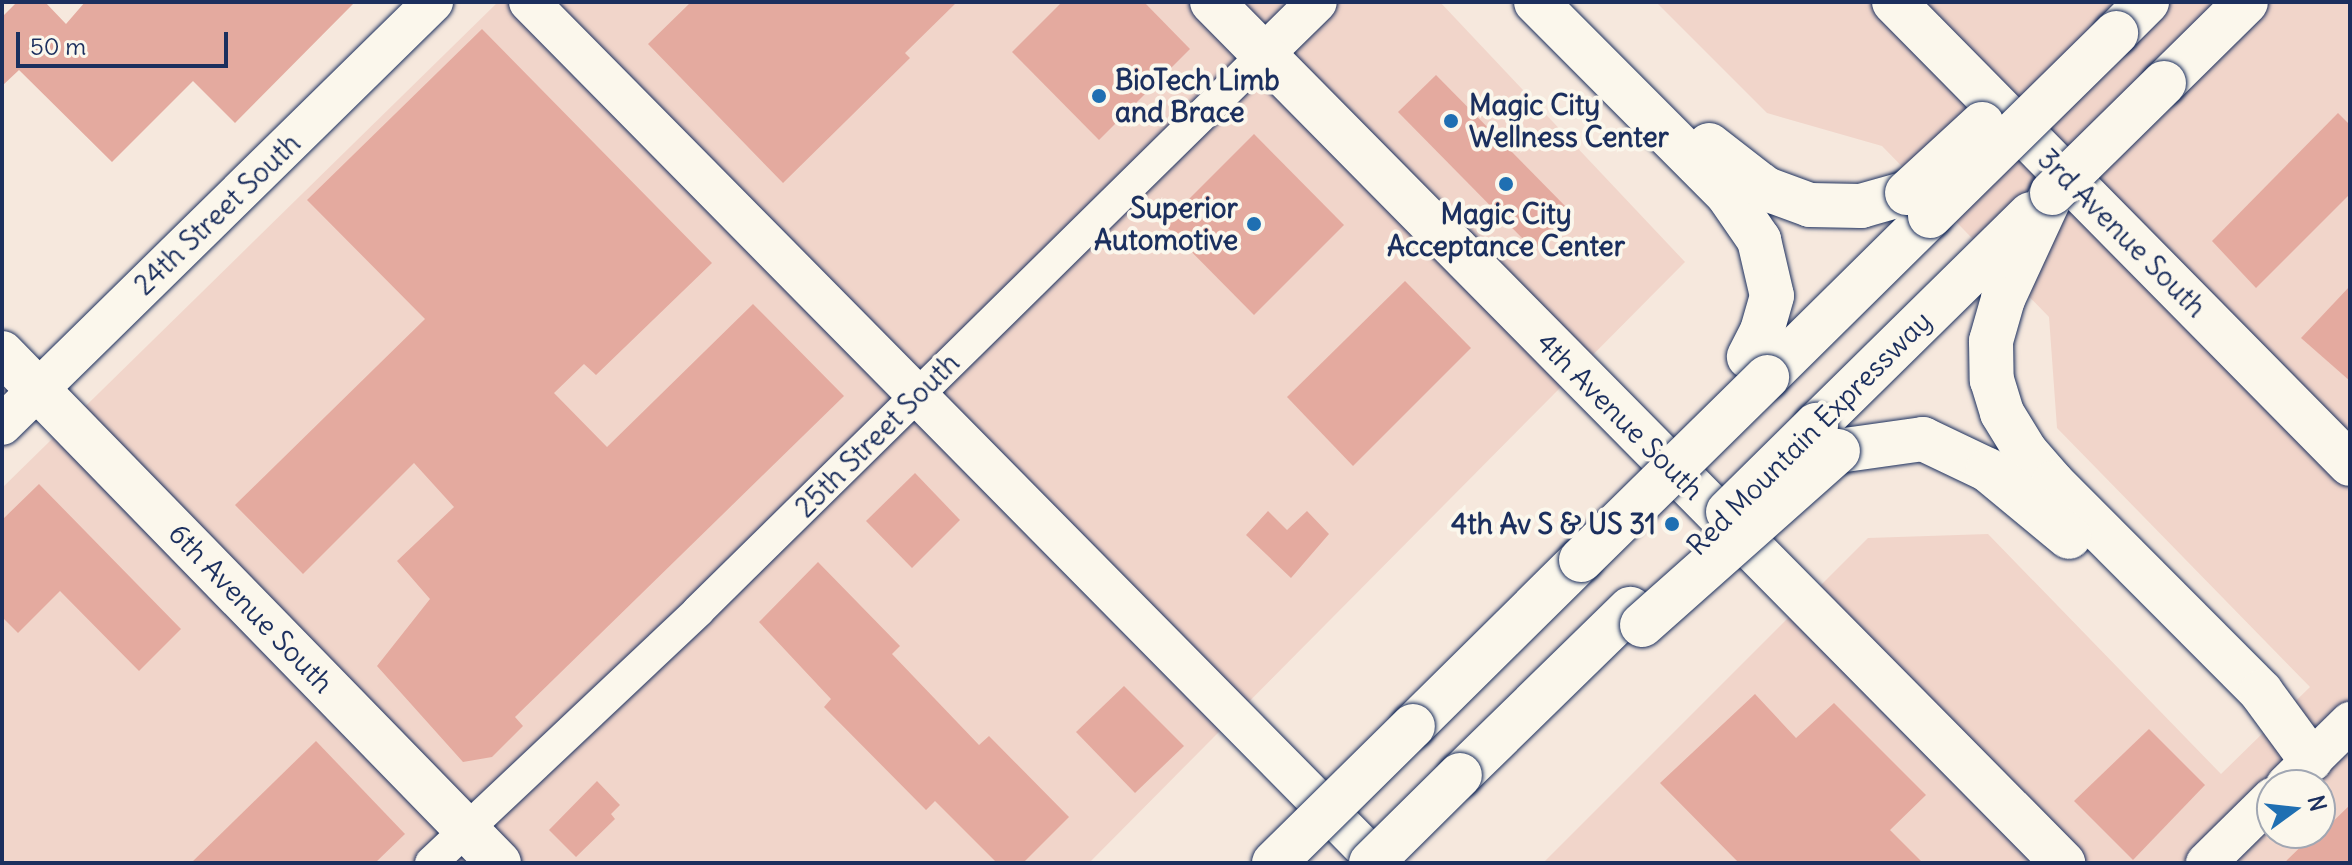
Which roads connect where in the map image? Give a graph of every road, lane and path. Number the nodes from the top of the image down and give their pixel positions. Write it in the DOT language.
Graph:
graph roads {
  1 [pos="433,2"];
  2 [pos="529,2"];
  3 [pos="1212,2"];
  4 [pos="1317,2"];
  5 [pos="1536,2"];
  6 [pos="1572,2"];
  7 [pos="1894,2"];
  8 [pos="2147,2"];
  9 [pos="2246,2"];
  10 [pos="2109,18"];
  11 [pos="1264,54"];
  12 [pos="1918,205"];
  13 [pos="1991,282"];
  14 [pos="2,353"];
  15 [pos="1758,367"];
  16 [pos="38,390"];
  17 [pos="918,395"];
  18 [pos="2,425"];
  19 [pos="1827,438"];
  20 [pos="2350,464"];
  21 [pos="2350,722"];
  22 [pos="2294,769"];
  23 [pos="2296,769"];
  24 [pos="2302,769"];
  25 [pos="2256,814"];
  26 [pos="465,829"];
  27 [pos="431,863"];
  28 [pos="499,863"];
  29 [pos="1274,863"];
  30 [pos="1371,863"];
  31 [pos="1379,863"];
  32 [pos="2063,863"];
  33 [pos="2206,863"];
  1 -- 16 [label="street, 24th Street South"];
  2 -- 17 [label="street"];
  3 -- 11 [label="main road, 4th Avenue South"];
  4 -- 11 [label="street, 25th Street South"];
  5 -- 15 [label="main road"];
  6 -- 12 [label="main road"];
  7 -- 20 [label="main road, 3rd Avenue South"];
  8 -- 10 [label="main road"];
  9 -- 13 [label="main road, bridge"];
  10 -- 12 [label="main road, bridge"];
  11 -- 17 [label="street, 25th Street South"];
  11 -- 32 [label="main road, 4th Avenue South"];
  12 -- 15 [label="main road"];
  13 -- 19 [label="main road, Red Mountain Expressway"];
  13 -- 23 [label="main road"];
  14 -- 16 [label="main road, 6th Avenue South"];
  15 -- 29 [label="main road, bridge"];
  16 -- 18 [label="street, 24th Street South"];
  16 -- 26 [label="main road, 6th Avenue South"];
  17 -- 26 [label="street, 25th Street South"];
  17 -- 31 [label="street"];
  19 -- 22 [label="main road"];
  19 -- 30 [label="main road, Red Mountain Expressway, bridge"];
  21 -- 24 [label="street"];
  25 -- 33 [label="street"];
  26 -- 27 [label="street, 25th Street South"];
  26 -- 28 [label="main road, 6th Avenue South"];
}
